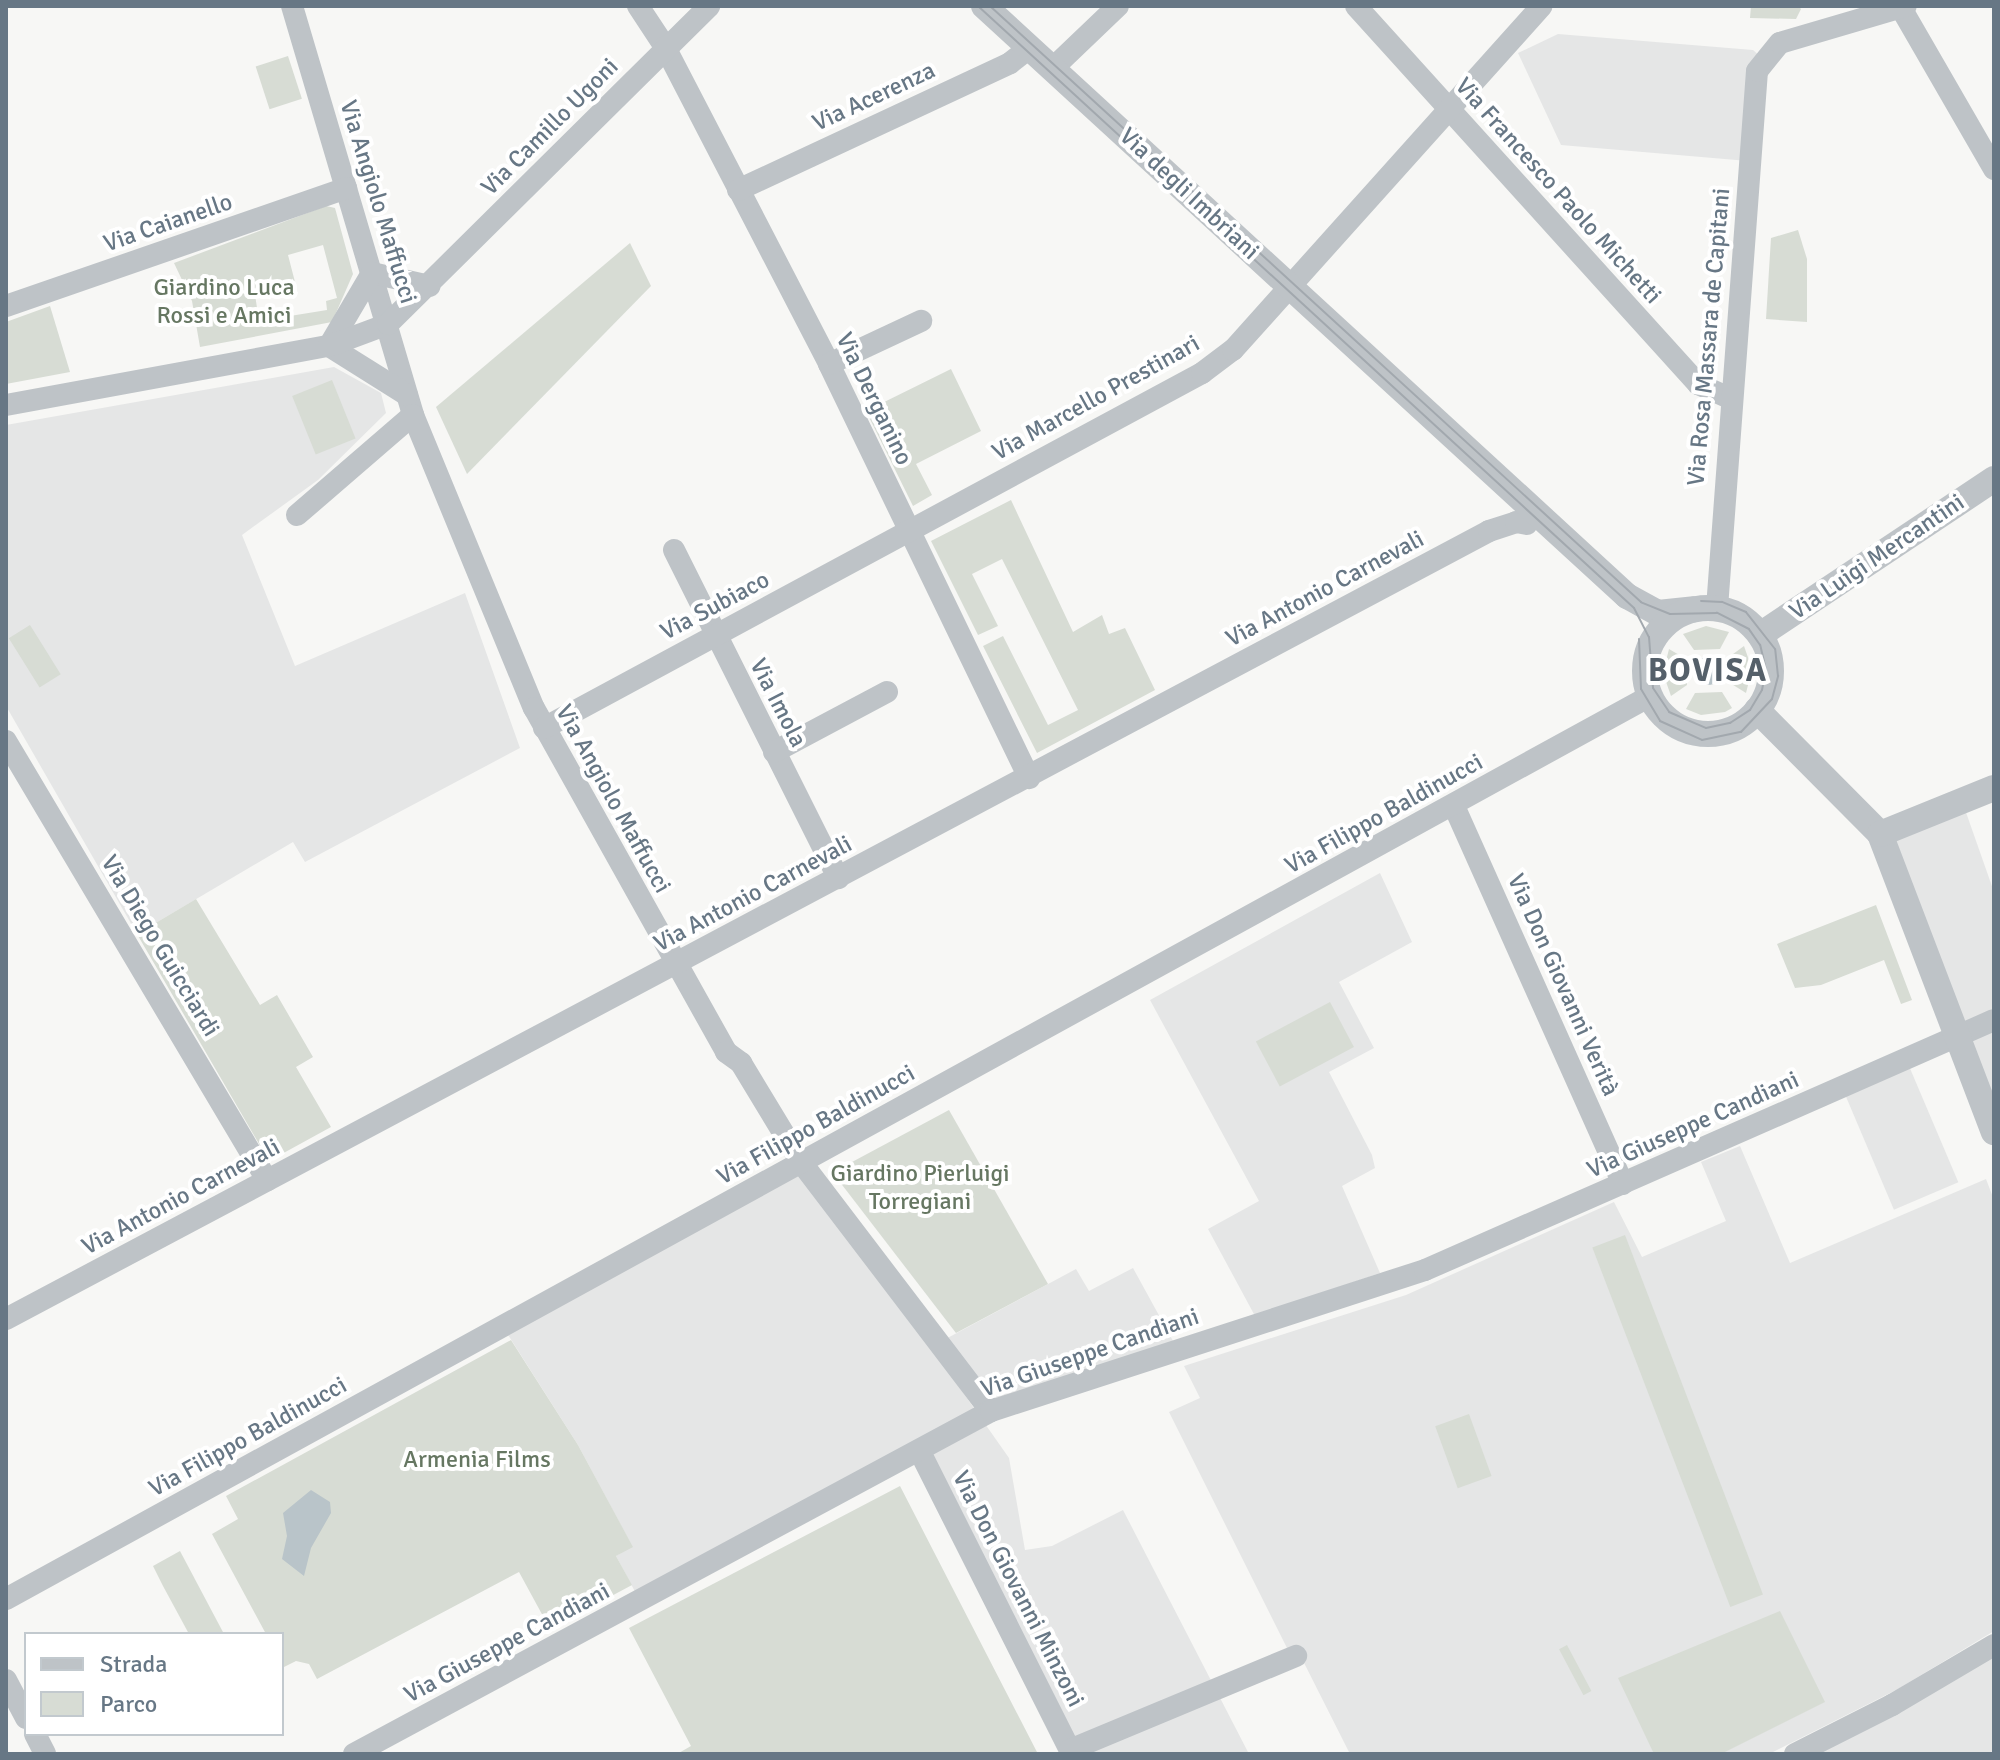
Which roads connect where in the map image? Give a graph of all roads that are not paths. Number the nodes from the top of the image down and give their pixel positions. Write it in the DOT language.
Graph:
graph roads {
  1 [pos="292,6"];
  2 [pos="638,6"];
  3 [pos="709,6"];
  4 [pos="984,6"];
  5 [pos="1118,6"];
  6 [pos="1356,6"];
  7 [pos="1542,6"];
  8 [pos="1902,7"];
  9 [pos="665,47"];
  10 [pos="1029,48"];
  11 [pos="1052,69"];
  12 [pos="1448,109"];
  13 [pos="1994,169"];
  14 [pos="346,188"];
  15 [pos="738,190"];
  16 [pos="372,273"];
  17 [pos="430,286"];
  18 [pos="1291,288"];
  19 [pos="6,306"];
  20 [pos="921,321"];
  21 [pos="388,324"];
  22 [pos="329,346"];
  23 [pos="829,364"];
  24 [pos="1394,383"];
  25 [pos="1730,398"];
  26 [pos="6,405"];
  27 [pos="410,405"];
  28 [pos="1994,479"];
  29 [pos="1506,486"];
  30 [pos="297,515"];
  31 [pos="1527,524"];
  32 [pos="910,530"];
  33 [pos="1561,536"];
  34 [pos="674,550"];
  35 [pos="1627,596"];
  36 [pos="1706,609"];
  37 [pos="1760,635"];
  38 [pos="715,636"];
  39 [pos="1645,662"];
  40 [pos="887,692"];
  41 [pos="1650,696"];
  42 [pos="1757,710"];
  43 [pos="544,728"];
  44 [pos="6,741"];
  45 [pos="774,752"];
  46 [pos="1029,778"];
  47 [pos="1994,788"];
  48 [pos="1454,806"];
  49 [pos="1880,834"];
  50 [pos="838,878"];
  51 [pos="674,965"];
  52 [pos="1994,1020"];
  53 [pos="1956,1037"];
  54 [pos="1994,1132"];
  55 [pos="801,1162"];
  56 [pos="267,1180"];
  57 [pos="1623,1184"];
  58 [pos="6,1319"];
  59 [pos="991,1411"];
  60 [pos="920,1452"];
  61 [pos="6,1599"];
  62 [pos="1994,1645"];
  63 [pos="1296,1656"];
  64 [pos="6,1680"];
  65 [pos="24,1714"];
  66 [pos="36,1736"];
  67 [pos="1071,1752"];
  68 [pos="45,1754"];
  69 [pos="354,1754"];
  70 [pos="1795,1754"];
  1 -- 14 [label="street, Via Angiolo Maffucci"];
  2 -- 9 [label="street, Via Derganino"];
  3 -- 9 [label="street, Via Camillo Ugoni"];
  4 -- 10 [label="street, Via degli Imbriani"];
  5 -- 11 [label="street"];
  6 -- 12 [label="street, Via Francesco Paolo Michetti"];
  7 -- 12 [label="street, Via Marcello Prestinari"];
  8 -- 13 [label="street"];
  8 -- 25 [label="street, Via Rosa Massara de Capitani"];
  9 -- 15 [label="street, Via Derganino"];
  9 -- 17 [label="street, Via Camillo Ugoni"];
  10 -- 11 [label="street, Via degli Imbriani"];
  10 -- 15 [label="street, Via Acerenza"];
  11 -- 18 [label="street, Via degli Imbriani"];
  12 -- 18 [label="street, Via Marcello Prestinari"];
  12 -- 25 [label="street, Via Francesco Paolo Michetti"];
  14 -- 16 [label="street, Via Angiolo Maffucci"];
  14 -- 19 [label="street, Via Caianello"];
  15 -- 23 [label="street, Via Derganino"];
  16 -- 17 [label="street"];
  16 -- 21 [label="street, Via Angiolo Maffucci"];
  16 -- 22 [label="street"];
  17 -- 21 [label="street, Via Camillo Ugoni"];
  18 -- 24 [label="street, Via degli Imbriani"];
  18 -- 32 [label="street, Via Marcello Prestinari"];
  20 -- 23 [label="street"];
  21 -- 22 [label="street"];
  21 -- 27 [label="street, Via Angiolo Maffucci"];
  22 -- 26 [label="street"];
  22 -- 27 [label="street"];
  23 -- 32 [label="street, Via Derganino"];
  24 -- 29 [label="street, Via degli Imbriani"];
  24 -- 31 [label="street, Via degli Imbriani"];
  25 -- 36 [label="street, Via Rosa Massara de Capitani"];
  27 -- 30 [label="street"];
  27 -- 43 [label="street, Via Angiolo Maffucci"];
  28 -- 37 [label="street, Via Luigi Mercantini"];
  29 -- 33 [label="street, Via degli Imbriani"];
  29 -- 35 [label="street, Via degli Imbriani"];
  31 -- 33 [label="street, Via degli Imbriani"];
  31 -- 46 [label="street, Via Antonio Carnevali"];
  32 -- 38 [label="street, Via Subiaco"];
  32 -- 46 [label="street, Via Derganino"];
  33 -- 35 [label="street, Via degli Imbriani"];
  34 -- 38 [label="street, Via Imola"];
  35 -- 36 [label="street, Via degli Imbriani"];
  35 -- 39 [label="street, Via degli Imbriani"];
  36 -- 37 [label="street"];
  36 -- 39 [label="street"];
  37 -- 42 [label="street"];
  38 -- 43 [label="street, Via Subiaco"];
  38 -- 45 [label="street, Via Imola"];
  39 -- 41 [label="street"];
  40 -- 45 [label="street"];
  41 -- 42 [label="street"];
  41 -- 48 [label="street, Via Filippo Baldinucci"];
  42 -- 49 [label="street"];
  43 -- 51 [label="street, Via Angiolo Maffucci"];
  44 -- 56 [label="street, Via Diego Guicciardi"];
  45 -- 50 [label="street, Via Imola"];
  46 -- 50 [label="street, Via Antonio Carnevali"];
  47 -- 49 [label="street"];
  48 -- 55 [label="street, Via Filippo Baldinucci"];
  48 -- 57 [label="street, Via Don Giovanni Verità"];
  49 -- 53 [label="street"];
  50 -- 51 [label="street, Via Antonio Carnevali"];
  51 -- 55 [label="street, Via Angiolo Maffucci"];
  51 -- 56 [label="street, Via Antonio Carnevali"];
  52 -- 53 [label="street, Via Giuseppe Candiani"];
  53 -- 54 [label="street"];
  53 -- 57 [label="street, Via Giuseppe Candiani"];
  55 -- 59 [label="street, Via Angiolo Maffucci"];
  55 -- 61 [label="street, Via Filippo Baldinucci"];
  56 -- 58 [label="street, Via Antonio Carnevali"];
  57 -- 59 [label="street, Via Giuseppe Candiani"];
  59 -- 60 [label="street, Via Giuseppe Candiani"];
  60 -- 67 [label="street, Via Don Giovanni Minzoni"];
  60 -- 69 [label="street, Via Giuseppe Candiani"];
  62 -- 70 [label="street"];
  63 -- 67 [label="street, Via Don Giovanni Minzoni"];
  64 -- 65 [label="street"];
  66 -- 68 [label="street"];
}
